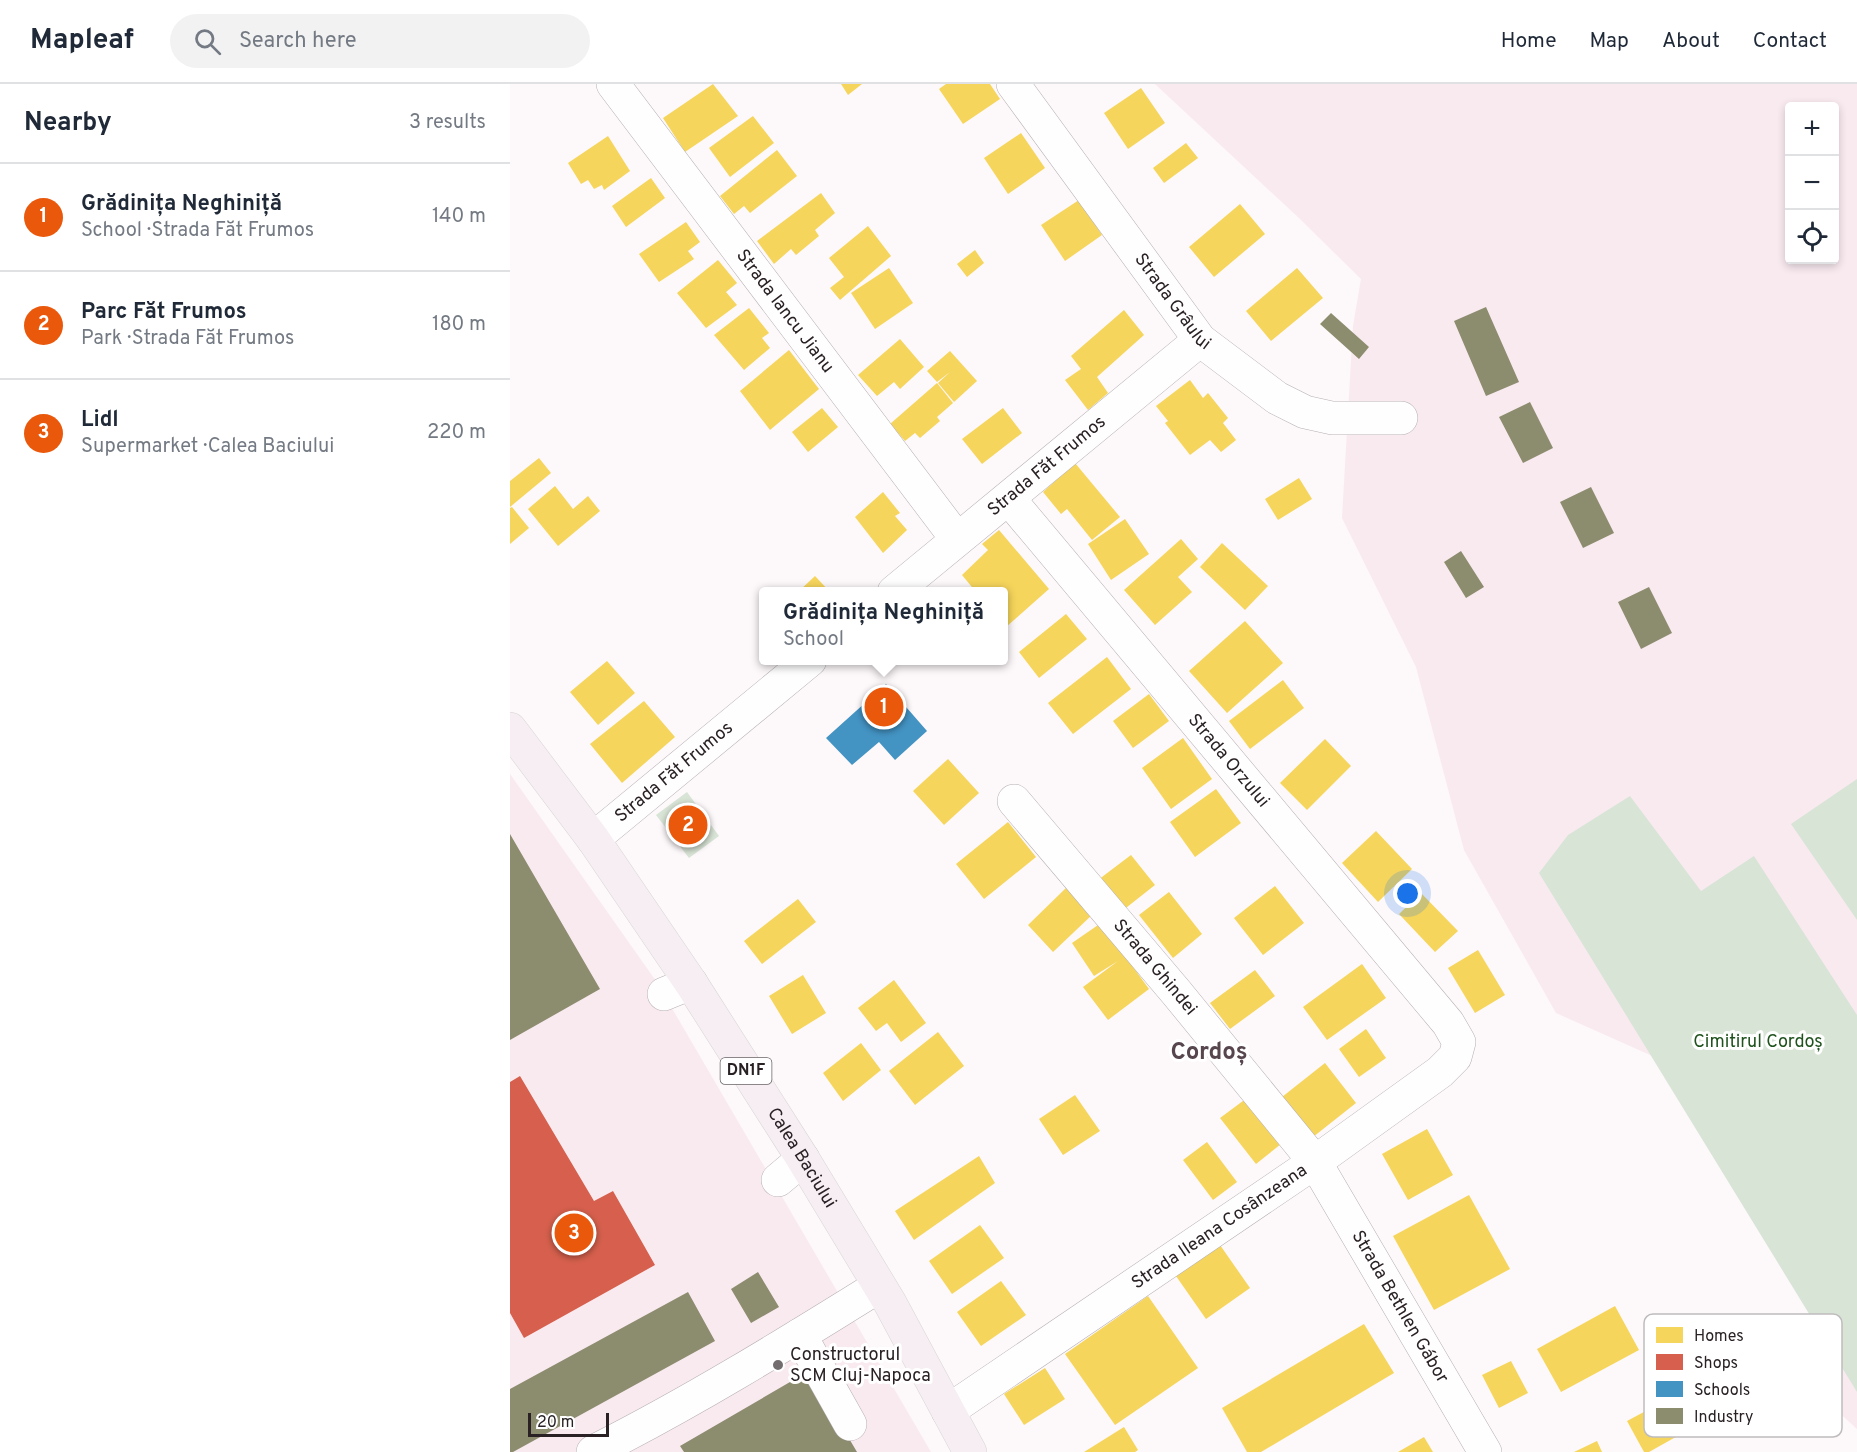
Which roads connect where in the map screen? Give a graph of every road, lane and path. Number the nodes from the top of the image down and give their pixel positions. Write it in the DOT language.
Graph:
graph roads {
  1 [pos="613,84"];
  2 [pos="1013,84"];
  3 [pos="1200,340"];
  4 [pos="1401,418"];
  5 [pos="1009,500"];
  6 [pos="957,540"];
  7 [pos="899,587"];
  8 [pos="804,665"];
  9 [pos="510,729"];
  10 [pos="1014,801"];
  11 [pos="593,839"];
  12 [pos="1448,1023"];
  13 [pos="803,1159"];
  14 [pos="1315,1162"];
  15 [pos="778,1180"];
  16 [pos="879,1286"];
  17 [pos="800,1335"];
  18 [pos="948,1411"];
  19 [pos="850,1424"];
  20 [pos="597,1451"];
  21 [pos="970,1452"];
  22 [pos="1485,1452"];
  1 -- 6 [label="street, Strada Iancu Jianu"];
  2 -- 3 [label="street, Strada Grâului"];
  3 -- 4 [label="street, Strada Grâului"];
  3 -- 5 [label="street, Strada Făt Frumos"];
  5 -- 6 [label="street, Strada Făt Frumos"];
  5 -- 12 [label="street, Strada Orzului"];
  6 -- 7 [label="street, Strada Făt Frumos"];
  8 -- 11 [label="street, Strada Făt Frumos"];
  9 -- 11 [label="main road, Calea Baciului / DN1F"];
  10 -- 14 [label="street, Strada Ghindei"];
  11 -- 13 [label="main road, Calea Baciului / DN1F"];
  12 -- 14 [label="street, Strada Ileana Cosânzeana"];
  13 -- 15 [label="street"];
  13 -- 16 [label="main road, Calea Baciului / DN1F"];
  14 -- 18 [label="street, Strada Ileana Cosânzeana"];
  14 -- 22 [label="street, Strada Bethlen Gábor"];
  16 -- 17 [label="street"];
  16 -- 18 [label="main road, Calea Baciului / DN1F"];
  17 -- 19 [label="street"];
  17 -- 20 [label="street"];
  18 -- 21 [label="main road, Calea Baciului / DN1F"];
}
